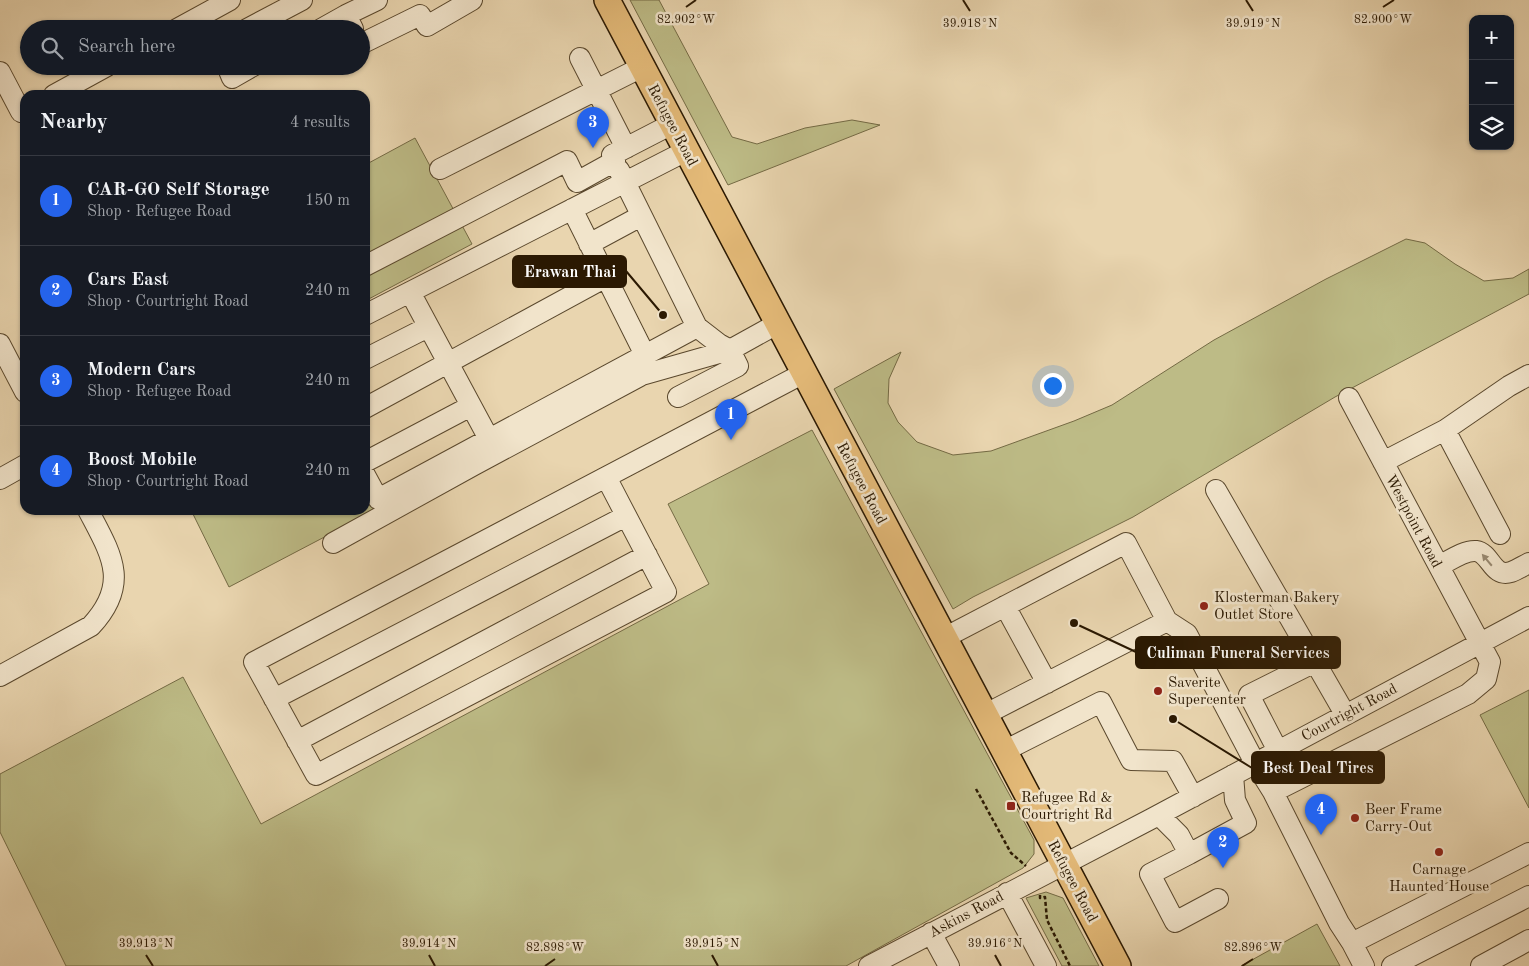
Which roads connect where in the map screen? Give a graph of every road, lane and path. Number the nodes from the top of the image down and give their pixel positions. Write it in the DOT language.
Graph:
graph roads {
  1 [pos="230,0"];
  2 [pos="302,0"];
  3 [pos="377,0"];
  4 [pos="472,0"];
  5 [pos="606,0"];
  6 [pos="193,20"];
  7 [pos="264,20"];
  8 [pos="352,20"];
  9 [pos="370,40"];
  10 [pos="580,58"];
  11 [pos="642,67"];
  12 [pos="0,72"];
  13 [pos="91,75"];
  14 [pos="63,90"];
  15 [pos="597,90"];
  16 [pos="20,110"];
  17 [pos="672,124"];
  18 [pos="686,150"];
  19 [pos="621,155"];
  20 [pos="440,169"];
  21 [pos="624,182"];
  22 [pos="572,209"];
  23 [pos="641,216"];
  24 [pos="589,244"];
  25 [pos="370,263"];
  26 [pos="606,277"];
  27 [pos="410,292"];
  28 [pos="370,312"];
  29 [pos="777,324"];
  30 [pos="428,327"];
  31 [pos="698,327"];
  32 [pos="0,344"];
  33 [pos="730,350"];
  34 [pos="645,355"];
  35 [pos="370,356"];
  36 [pos="448,364"];
  37 [pos="804,373"];
  38 [pos="1529,375"];
  39 [pos="20,382"];
  40 [pos="678,397"];
  41 [pos="1349,398"];
  42 [pos="370,405"];
  43 [pos="471,406"];
  44 [pos="1444,430"];
  45 [pos="490,439"];
  46 [pos="370,459"];
  47 [pos="1383,462"];
  48 [pos="20,468"];
  49 [pos="606,477"];
  50 [pos="0,479"];
  51 [pos="370,484"];
  52 [pos="1216,490"];
  53 [pos="91,515"];
  54 [pos="626,516"];
  55 [pos="1500,534"];
  56 [pos="333,543"];
  57 [pos="647,555"];
  58 [pos="1529,563"];
  59 [pos="1439,566"];
  60 [pos="1005,606"];
  61 [pos="1529,617"];
  62 [pos="1168,621"];
  63 [pos="944,638"];
  64 [pos="1480,643"];
  65 [pos="1315,662"];
  66 [pos="0,676"];
  67 [pos="1046,683"];
  68 [pos="274,699"];
  69 [pos="1345,714"];
  70 [pos="984,715"];
  71 [pos="297,741"];
  72 [pos="1278,750"];
  73 [pos="1004,751"];
  74 [pos="1255,763"];
  75 [pos="1233,775"];
  76 [pos="976,789"];
  77 [pos="1274,792"];
  78 [pos="1193,796"];
  79 [pos="1159,814"];
  80 [pos="1529,853"];
  81 [pos="1189,854"];
  82 [pos="1064,864"];
  83 [pos="1026,865"];
  84 [pos="1040,889"];
  85 [pos="1007,893"];
  86 [pos="1529,896"];
  87 [pos="1218,899"];
  88 [pos="931,933"];
  89 [pos="1529,940"];
  90 [pos="1352,943"];
  91 [pos="869,966"];
  92 [pos="949,966"];
  93 [pos="1046,966"];
  94 [pos="1070,966"];
  95 [pos="1118,966"];
  96 [pos="1364,966"];
  97 [pos="1392,966"];
  98 [pos="1481,966"];
  1 -- 6 [label="street"];
  2 -- 7 [label="street"];
  3 -- 8 [label="street"];
  4 -- 9 [label="street"];
  5 -- 11 [label="main road, Refugee Road"];
  10 -- 15 [label="street"];
  11 -- 15 [label="street"];
  11 -- 17 [label="main road, Refugee Road"];
  12 -- 16 [label="street"];
  13 -- 14 [label="street"];
  15 -- 19 [label="street"];
  15 -- 20 [label="street"];
  17 -- 18 [label="main road, Refugee Road"];
  17 -- 19 [label="street"];
  18 -- 21 [label="street"];
  18 -- 29 [label="main road, Refugee Road"];
  19 -- 21 [label="street"];
  19 -- 25 [label="street"];
  21 -- 22 [label="street"];
  21 -- 23 [label="street"];
  22 -- 24 [label="street"];
  22 -- 27 [label="street"];
  23 -- 24 [label="street"];
  23 -- 31 [label="street"];
  24 -- 26 [label="street"];
  26 -- 34 [label="street"];
  26 -- 36 [label="street"];
  27 -- 28 [label="street"];
  27 -- 30 [label="street"];
  29 -- 33 [label="street"];
  29 -- 37 [label="main road, Refugee Road"];
  30 -- 35 [label="street"];
  30 -- 36 [label="street"];
  31 -- 33 [label="street"];
  31 -- 34 [label="street"];
  32 -- 39 [label="street"];
  33 -- 40 [label="street"];
  33 -- 56 [label="street"];
  34 -- 45 [label="street"];
  36 -- 42 [label="street"];
  36 -- 43 [label="street"];
  37 -- 49 [label="street"];
  37 -- 63 [label="main road, Refugee Road"];
  38 -- 44 [label="street"];
  41 -- 47 [label="street, Westpoint Road"];
  43 -- 45 [label="street"];
  43 -- 46 [label="street"];
  44 -- 47 [label="street"];
  44 -- 55 [label="street"];
  45 -- 51 [label="street"];
  47 -- 59 [label="street, Westpoint Road"];
  48 -- 50 [label="street"];
  49 -- 54 [label="street"];
  49 -- 68 [label="street"];
  52 -- 65 [label="street"];
  53 -- 66 [label="street"];
  54 -- 57 [label="street"];
  54 -- 68 [label="street"];
  57 -- 71 [label="street"];
  57 -- 71 [label="street"];
  58 -- 59 [label="street, one-way"];
  59 -- 64 [label="street, Westpoint Road"];
  60 -- 62 [label="street"];
  60 -- 63 [label="street"];
  60 -- 67 [label="street"];
  61 -- 64 [label="street, Courtright Road"];
  62 -- 67 [label="street"];
  62 -- 74 [label="street"];
  63 -- 70 [label="main road, Refugee Road"];
  64 -- 69 [label="street, Courtright Road"];
  64 -- 77 [label="street, Westpoint Road"];
  65 -- 69 [label="street"];
  65 -- 72 [label="street"];
  67 -- 70 [label="street"];
  68 -- 71 [label="street"];
  69 -- 72 [label="street, Courtright Road"];
  70 -- 73 [label="main road, Refugee Road"];
  72 -- 74 [label="street, Courtright Road"];
  73 -- 78 [label="street"];
  73 -- 82 [label="main road, Refugee Road"];
  74 -- 75 [label="street, Courtright Road"];
  74 -- 77 [label="street"];
  75 -- 78 [label="street, Courtright Road"];
  75 -- 81 [label="street"];
  76 -- 83 [label="path"];
  77 -- 90 [label="street"];
  78 -- 79 [label="street, Courtright Road"];
  79 -- 81 [label="street"];
  79 -- 82 [label="street, Courtright Road"];
  80 -- 90 [label="street"];
  81 -- 87 [label="street"];
  82 -- 85 [label="street, Askins Road"];
  82 -- 95 [label="main road, Refugee Road"];
  84 -- 94 [label="path"];
  85 -- 88 [label="street, Askins Road"];
  85 -- 93 [label="street"];
  86 -- 97 [label="street"];
  88 -- 91 [label="street, Askins Road"];
  88 -- 92 [label="street"];
  89 -- 98 [label="street"];
  90 -- 96 [label="street"];
}
